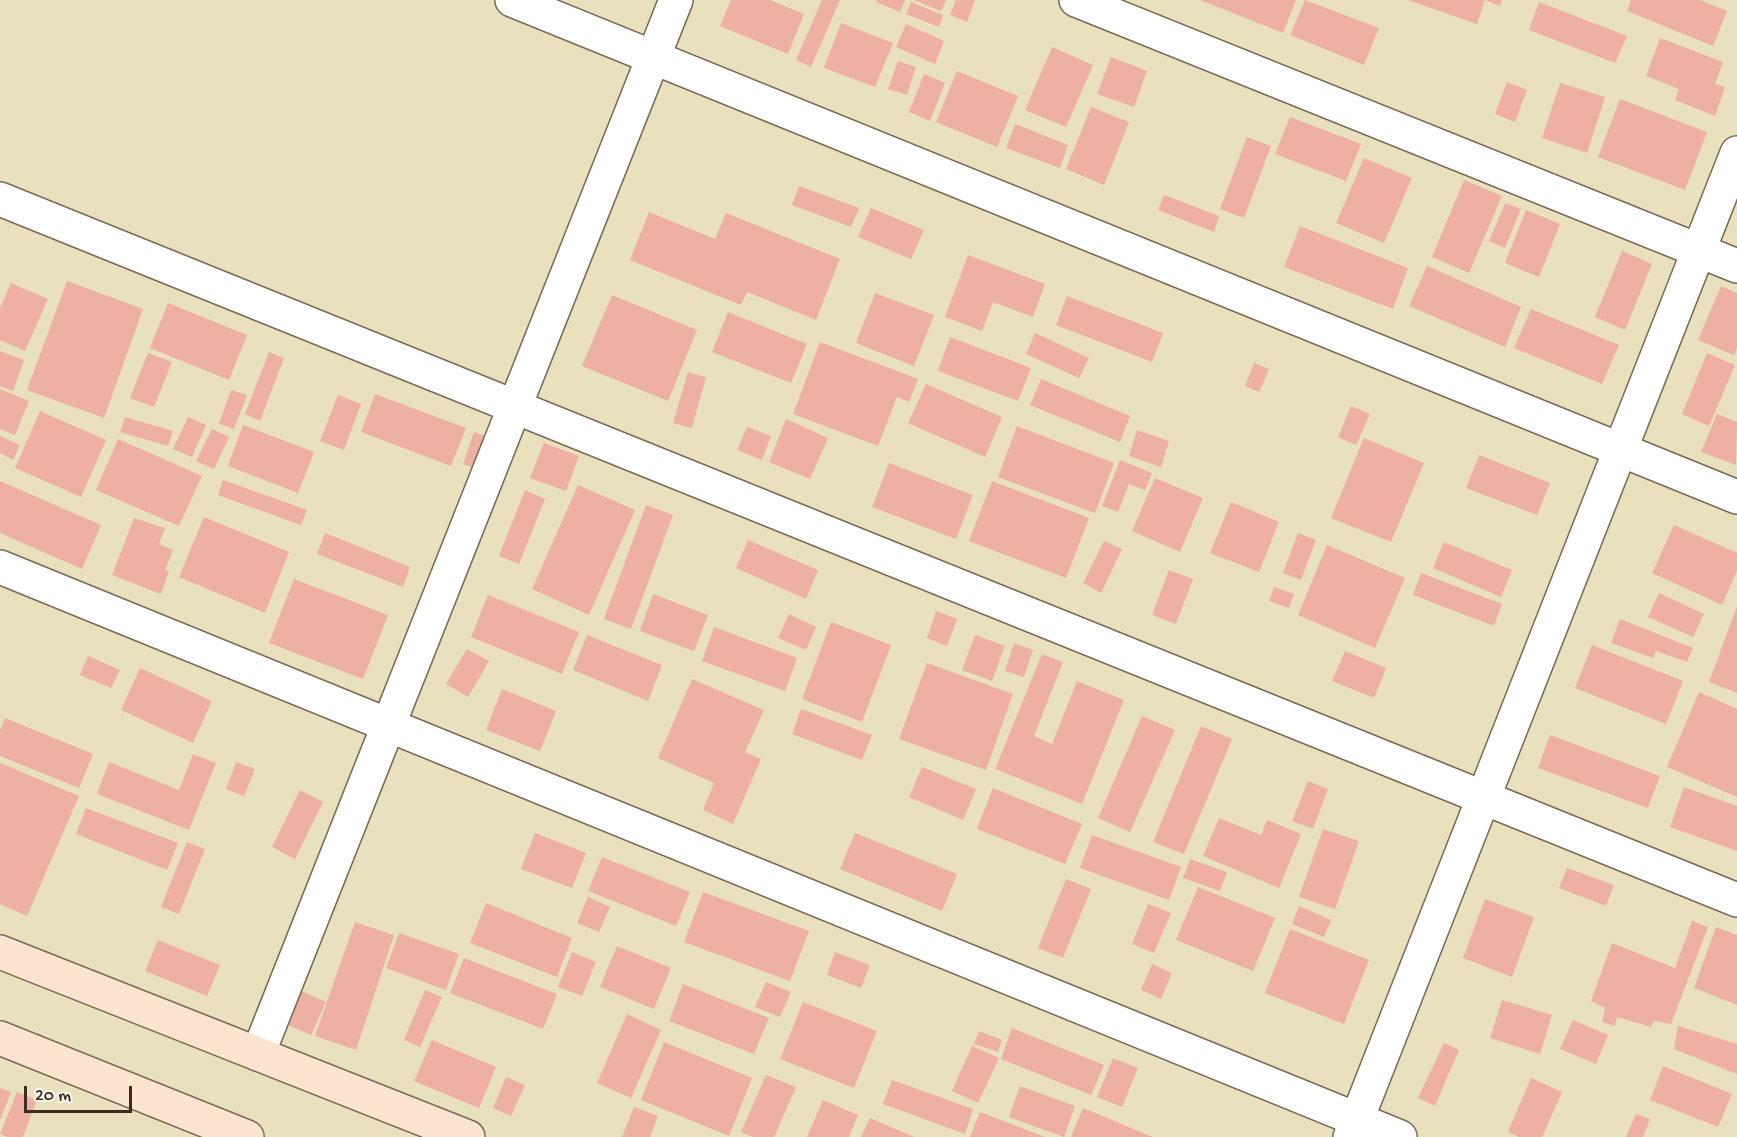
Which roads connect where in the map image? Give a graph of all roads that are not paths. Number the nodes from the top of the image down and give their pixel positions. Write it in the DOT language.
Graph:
graph roads {
  1 [pos="512,0"];
  2 [pos="676,0"];
  3 [pos="1076,0"];
  4 [pos="653,57"];
  5 [pos="1737,153"];
  6 [pos="0,199"];
  7 [pos="1699,250"];
  8 [pos="1737,266"];
  9 [pos="514,407"];
  10 [pos="1621,450"];
  11 [pos="1737,497"];
  12 [pos="0,567"];
  13 [pos="389,725"];
  14 [pos="1484,798"];
  15 [pos="1737,900"];
  16 [pos="0,951"];
  17 [pos="0,1038"];
  18 [pos="258,1054"];
  19 [pos="1354,1128"];
  20 [pos="247,1137"];
  21 [pos="468,1137"];
  22 [pos="1400,1137"];
  1 -- 4 [label="street"];
  2 -- 4 [label="street"];
  3 -- 7 [label="street"];
  4 -- 9 [label="street"];
  4 -- 10 [label="street"];
  5 -- 7 [label="street"];
  6 -- 9 [label="street"];
  7 -- 8 [label="street"];
  7 -- 10 [label="street"];
  9 -- 13 [label="street"];
  9 -- 14 [label="street"];
  10 -- 11 [label="street"];
  10 -- 14 [label="street"];
  12 -- 13 [label="street"];
  13 -- 18 [label="street"];
  13 -- 19 [label="street"];
  14 -- 15 [label="street"];
  14 -- 19 [label="street"];
  16 -- 18 [label="main road"];
  17 -- 20 [label="main road"];
  18 -- 21 [label="main road"];
  19 -- 22 [label="street"];
}
